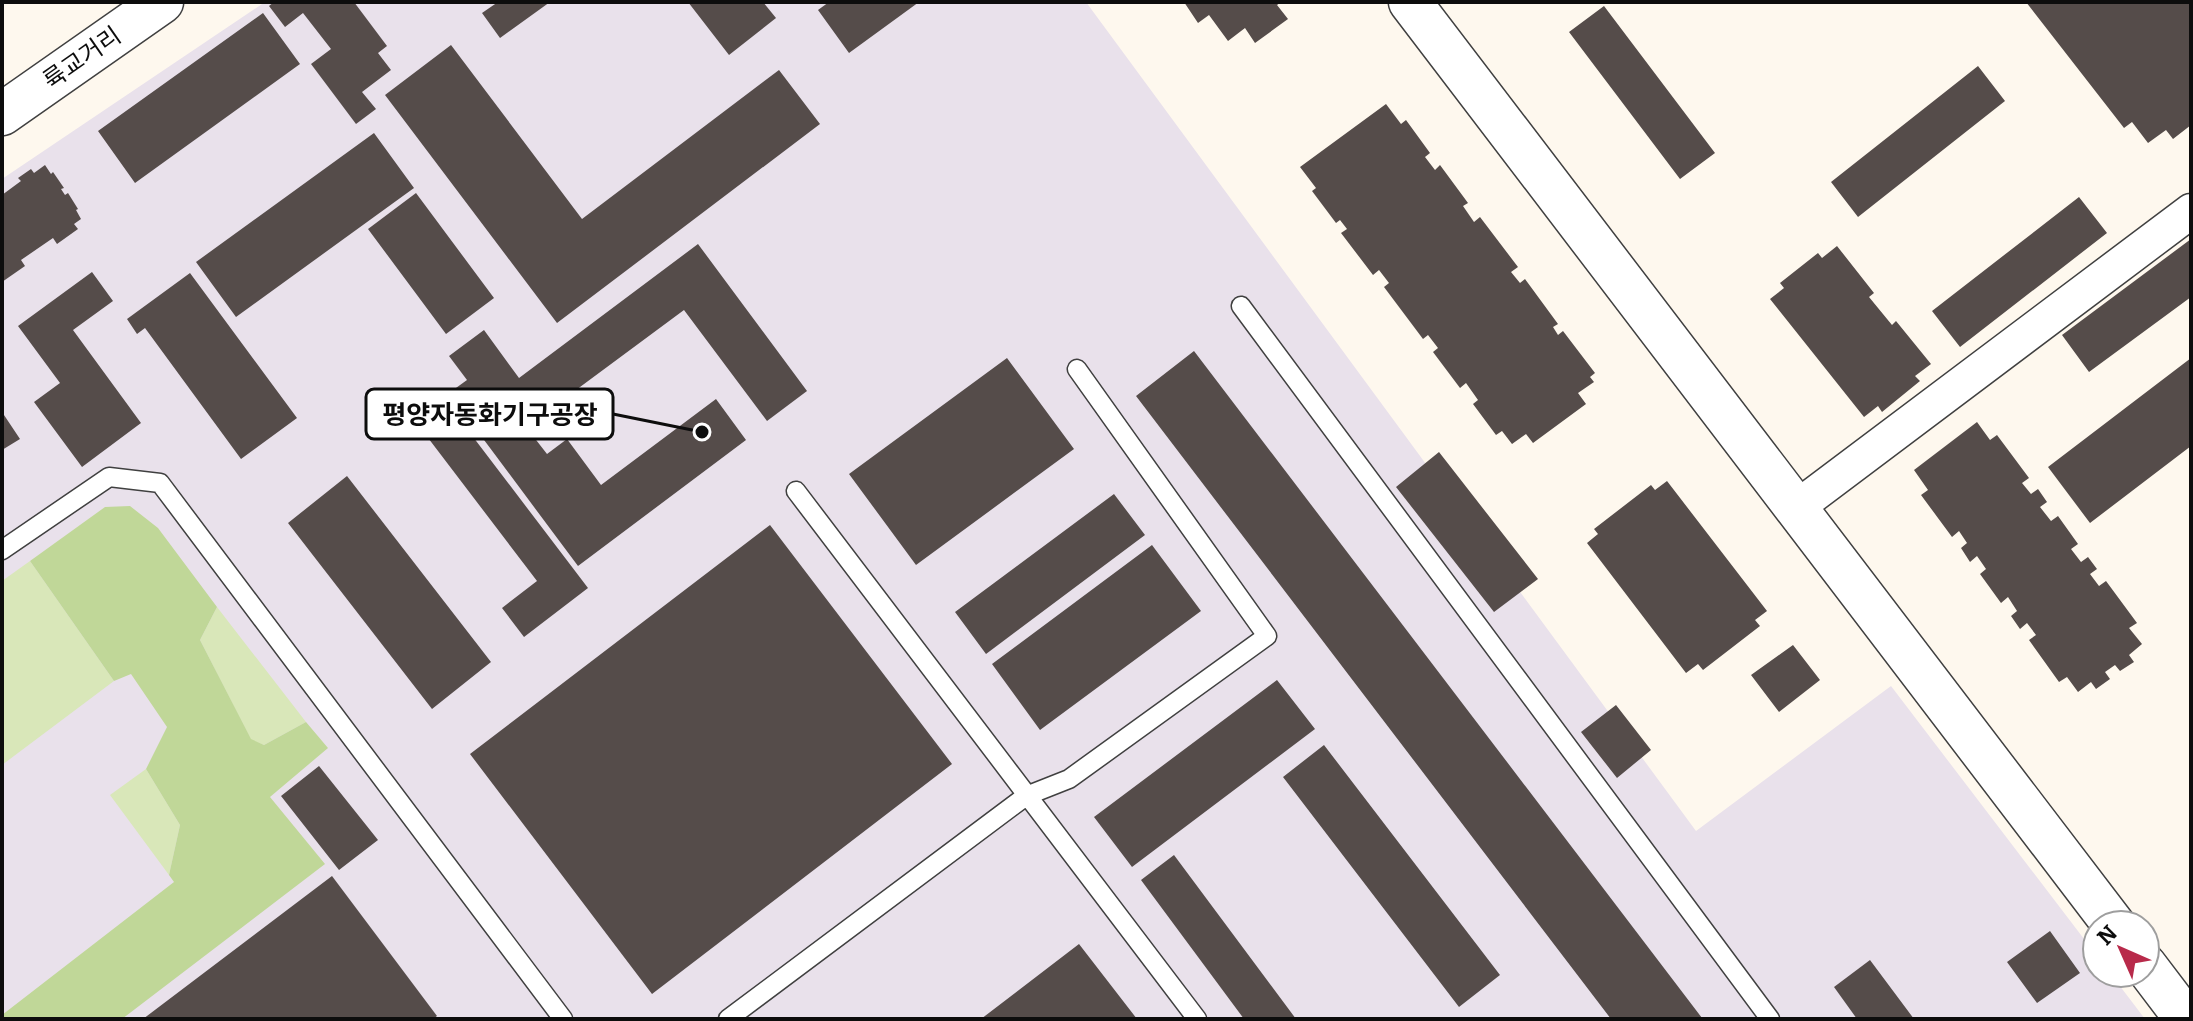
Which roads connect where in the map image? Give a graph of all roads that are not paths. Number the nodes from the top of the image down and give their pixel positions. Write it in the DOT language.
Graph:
graph roads {
  1 [pos="162,2"];
  2 [pos="1410,2"];
  3 [pos="2,114"];
  4 [pos="2191,211"];
  5 [pos="1241,306"];
  6 [pos="1077,369"];
  7 [pos="796,491"];
  8 [pos="1796,508"];
  9 [pos="2,550"];
  10 [pos="1026,796"];
  11 [pos="2102,909"];
  12 [pos="2161,986"];
  13 [pos="563,1019"];
  14 [pos="728,1019"];
  15 [pos="1197,1019"];
  16 [pos="1770,1019"];
  17 [pos="2186,1019"];
  1 -- 3 [label="street, 륙교거리"];
  2 -- 8 [label="street"];
  4 -- 8 [label="street"];
  5 -- 16 [label="lane"];
  6 -- 10 [label="lane"];
  7 -- 10 [label="lane"];
  8 -- 11 [label="street"];
  9 -- 13 [label="lane"];
  10 -- 14 [label="lane"];
  10 -- 15 [label="lane"];
  12 -- 17 [label="street"];
}
